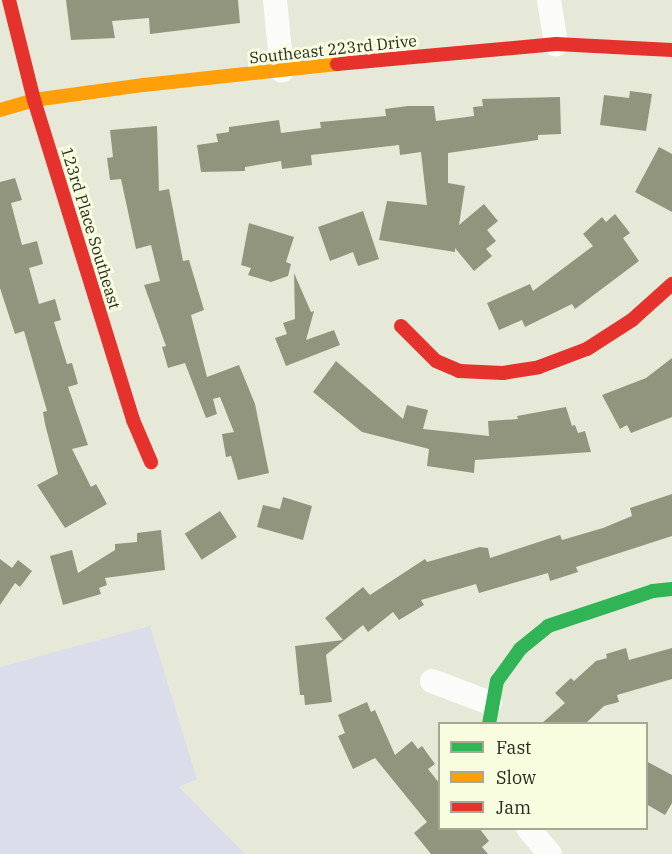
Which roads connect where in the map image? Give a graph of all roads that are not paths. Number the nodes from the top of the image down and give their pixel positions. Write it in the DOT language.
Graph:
graph roads {
  1 [pos="9,0"];
  2 [pos="275,0"];
  3 [pos="549,0"];
  4 [pos="556,45"];
  5 [pos="672,50"];
  6 [pos="282,71"];
  7 [pos="34,100"];
  8 [pos="0,110"];
  9 [pos="672,284"];
  10 [pos="401,326"];
  11 [pos="151,462"];
  12 [pos="672,589"];
  13 [pos="432,681"];
  14 [pos="490,713"];
  15 [pos="530,830"];
  16 [pos="550,854"];
  1 -- 7 [label="street, 123rd Place Southeast"];
  2 -- 6 [label="street"];
  3 -- 4 [label="street"];
  4 -- 5 [label="street, Southeast 223rd Drive"];
  4 -- 6 [label="street, Southeast 223rd Drive"];
  6 -- 7 [label="street, Southeast 223rd Drive"];
  7 -- 8 [label="street, Southeast 223rd Drive"];
  7 -- 11 [label="street, 123rd Place Southeast"];
  9 -- 10 [label="street"];
  12 -- 14 [label="street"];
  13 -- 14 [label="street"];
  15 -- 16 [label="street"];
}
